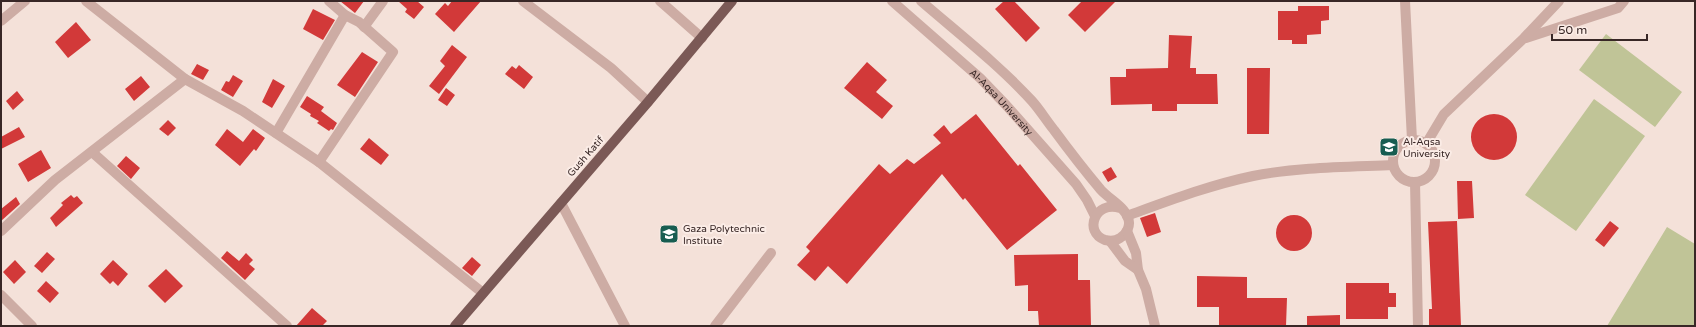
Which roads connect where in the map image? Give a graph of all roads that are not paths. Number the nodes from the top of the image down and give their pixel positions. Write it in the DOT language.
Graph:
graph roads {
  1 [pos="25,1"];
  2 [pos="86,1"];
  3 [pos="328,1"];
  4 [pos="383,1"];
  5 [pos="522,1"];
  6 [pos="660,1"];
  7 [pos="732,1"];
  8 [pos="892,1"];
  9 [pos="921,1"];
  10 [pos="1405,1"];
  11 [pos="1559,1"];
  12 [pos="1624,1"];
  13 [pos="345,15"];
  14 [pos="1,21"];
  15 [pos="364,27"];
  16 [pos="702,38"];
  17 [pos="1524,38"];
  18 [pos="185,79"];
  19 [pos="648,102"];
  20 [pos="276,133"];
  21 [pos="1412,140"];
  22 [pos="1426,144"];
  23 [pos="92,152"];
  24 [pos="320,162"];
  25 [pos="1393,165"];
  26 [pos="1415,182"];
  27 [pos="561,203"];
  28 [pos="1120,208"];
  29 [pos="1095,216"];
  30 [pos="1128,216"];
  31 [pos="1,231"];
  32 [pos="1127,231"];
  33 [pos="1110,241"];
  34 [pos="771,253"];
  35 [pos="1138,270"];
  36 [pos="483,293"];
  37 [pos="1,295"];
  38 [pos="32,326"];
  39 [pos="287,326"];
  40 [pos="455,326"];
  41 [pos="626,326"];
  42 [pos="715,326"];
  43 [pos="1155,326"];
  44 [pos="1418,326"];
  1 -- 14 [label="street"];
  2 -- 18 [label="street"];
  3 -- 13 [label="street"];
  4 -- 15 [label="street"];
  5 -- 19 [label="street"];
  6 -- 16 [label="street"];
  7 -- 16 [label="main road, Gush Katif"];
  8 -- 29 [label="street, Al-Aqsa University"];
  9 -- 28 [label="street, Al-Aqsa University"];
  10 -- 21 [label="street"];
  11 -- 17 [label="street"];
  12 -- 17 [label="street"];
  13 -- 15 [label="street"];
  13 -- 20 [label="street"];
  15 -- 24 [label="street"];
  16 -- 19 [label="main road, Gush Katif"];
  17 -- 22 [label="street"];
  18 -- 20 [label="street"];
  18 -- 23 [label="street"];
  19 -- 27 [label="main road, Gush Katif"];
  20 -- 24 [label="street"];
  21 -- 22 [label="street"];
  21 -- 25 [label="street"];
  22 -- 26 [label="street"];
  23 -- 31 [label="street"];
  23 -- 39 [label="street"];
  24 -- 36 [label="street"];
  25 -- 26 [label="street"];
  25 -- 30 [label="street"];
  26 -- 44 [label="street"];
  27 -- 36 [label="main road, Gush Katif"];
  27 -- 41 [label="street"];
  28 -- 29 [label="street"];
  28 -- 30 [label="street"];
  29 -- 33 [label="street"];
  30 -- 32 [label="street"];
  32 -- 33 [label="street"];
  32 -- 35 [label="street"];
  33 -- 35 [label="street"];
  34 -- 42 [label="street"];
  35 -- 43 [label="street"];
  36 -- 40 [label="main road, Gush Katif"];
  37 -- 38 [label="street"];
}
